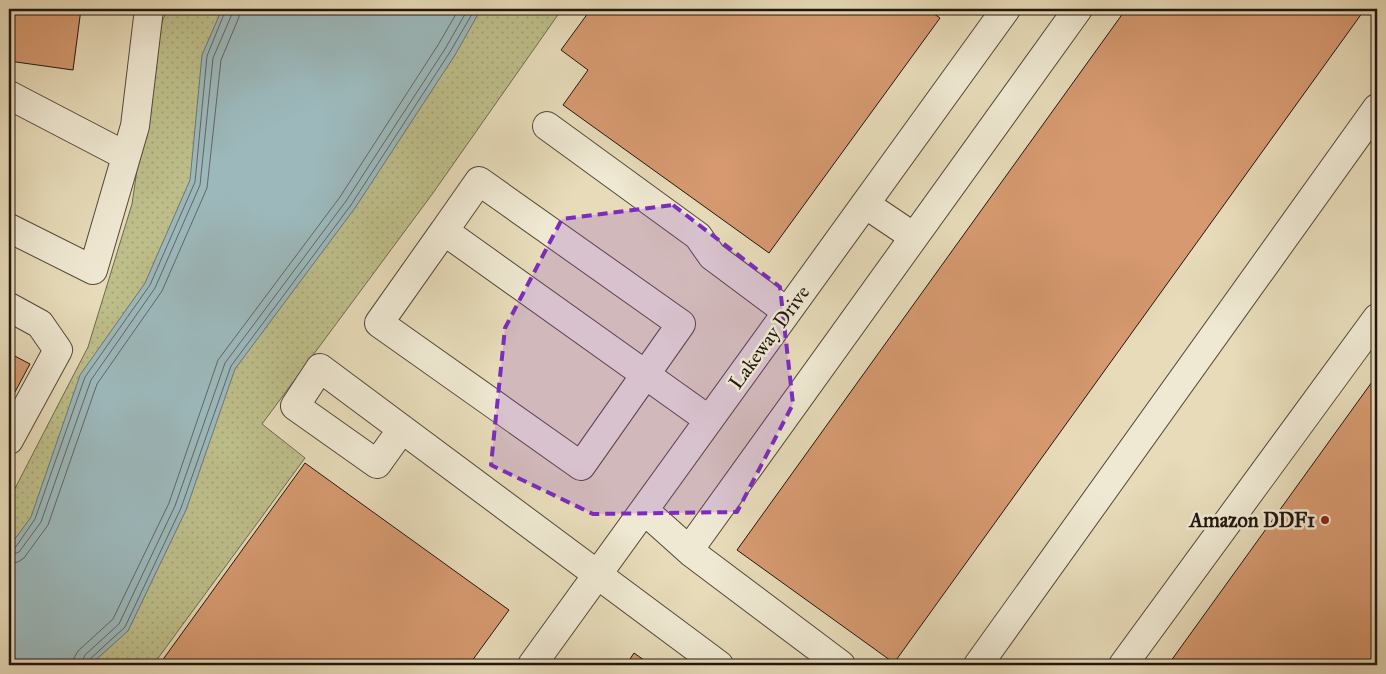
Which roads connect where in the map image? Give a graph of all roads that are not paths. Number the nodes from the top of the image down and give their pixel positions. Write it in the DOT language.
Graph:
graph roads {
  1 [pos="149,9"];
  2 [pos="1006,9"];
  3 [pos="1078,9"];
  4 [pos="9,95"];
  5 [pos="1377,108"];
  6 [pos="547,126"];
  7 [pos="126,156"];
  8 [pos="865,204"];
  9 [pos="9,228"];
  10 [pos="444,232"];
  11 [pos="914,237"];
  12 [pos="9,307"];
  13 [pos="787,312"];
  14 [pos="1377,318"];
  15 [pos="646,374"];
  16 [pos="709,420"];
  17 [pos="402,429"];
  18 [pos="9,440"];
  19 [pos="644,510"];
  20 [pos="689,550"];
  21 [pos="597,576"];
  22 [pos="532,665"];
  23 [pos="719,665"];
  24 [pos="841,665"];
  25 [pos="978,665"];
  26 [pos="1123,665"];
  1 -- 7 [label="street"];
  2 -- 8 [label="street, Lakeway Drive"];
  3 -- 11 [label="street"];
  4 -- 7 [label="street"];
  5 -- 25 [label="street"];
  6 -- 13 [label="street"];
  7 -- 9 [label="street"];
  8 -- 11 [label="street"];
  8 -- 13 [label="street, Lakeway Drive"];
  10 -- 15 [label="street"];
  10 -- 15 [label="street"];
  10 -- 15 [label="street"];
  11 -- 20 [label="street"];
  12 -- 18 [label="street"];
  13 -- 16 [label="street, Lakeway Drive"];
  14 -- 26 [label="street"];
  15 -- 16 [label="street"];
  16 -- 19 [label="street, Lakeway Drive"];
  17 -- 21 [label="street"];
  19 -- 20 [label="street"];
  19 -- 21 [label="street, Lakeway Drive"];
  20 -- 24 [label="street"];
  21 -- 22 [label="street, Lakeway Drive"];
  21 -- 23 [label="street"];
}
